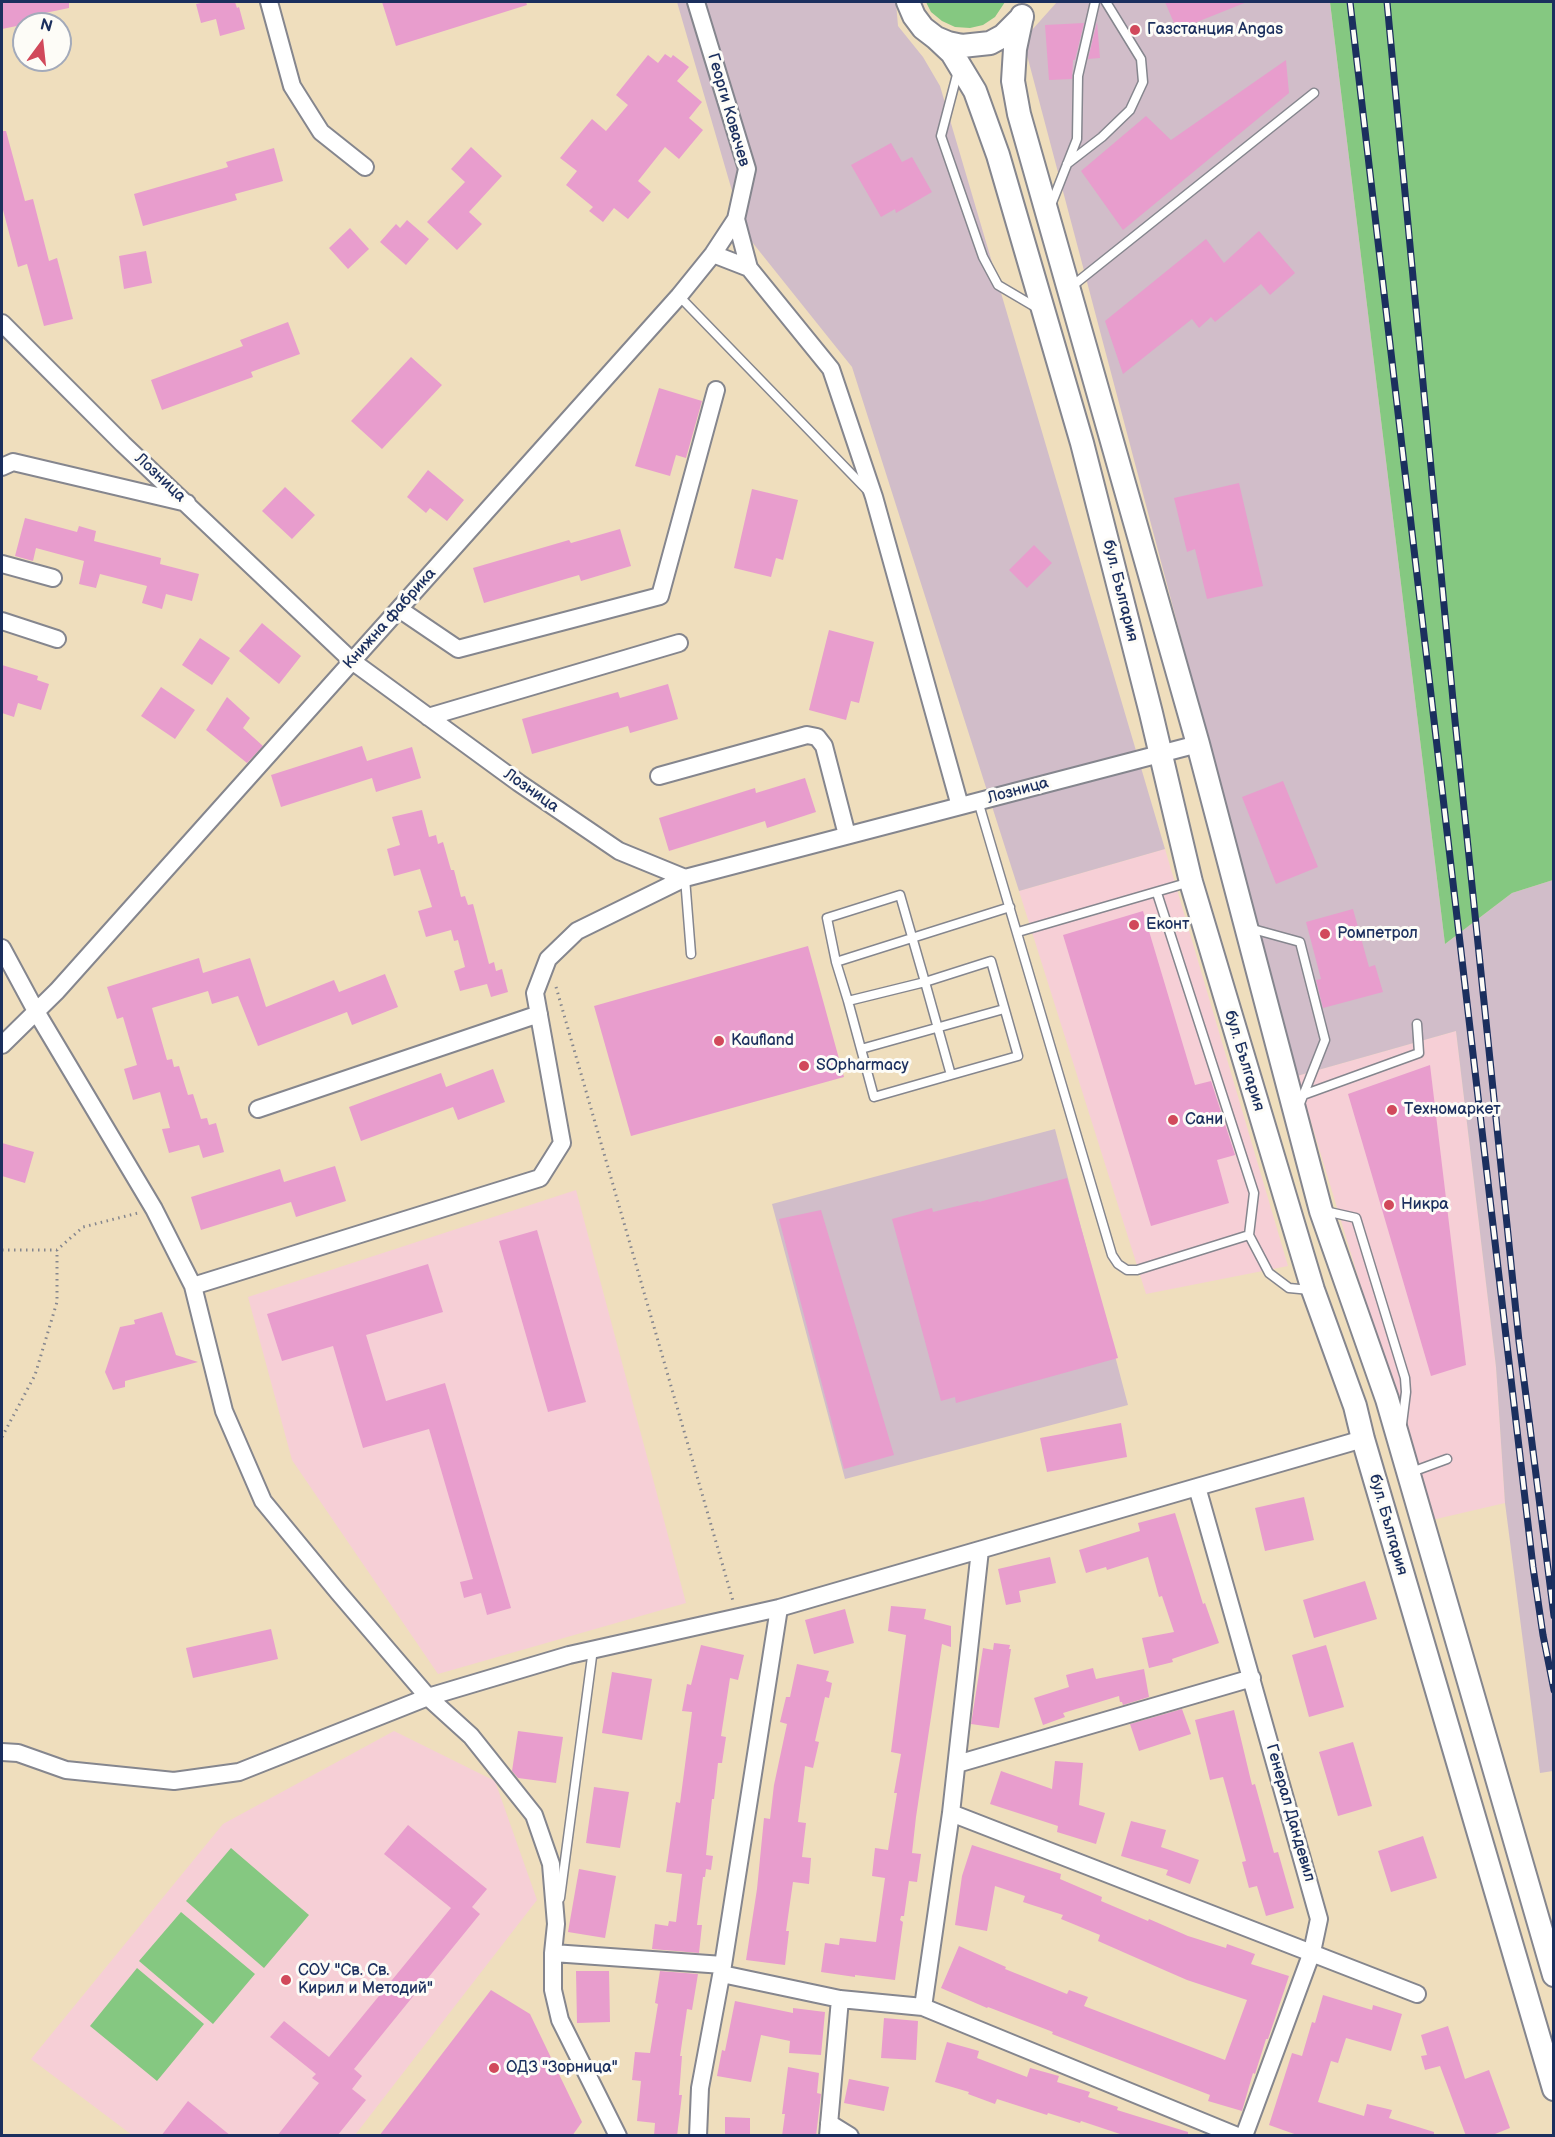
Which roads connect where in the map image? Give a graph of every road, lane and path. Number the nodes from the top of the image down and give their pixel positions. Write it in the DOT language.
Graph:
graph roads {
  1 [pos="269,2"];
  2 [pos="696,2"];
  3 [pos="908,2"];
  4 [pos="1095,2"];
  5 [pos="1106,2"];
  6 [pos="1025,9"];
  7 [pos="936,38"];
  8 [pos="960,65"];
  9 [pos="1314,93"];
  10 [pos="1067,164"];
  11 [pos="365,167"];
  12 [pos="1047,214"];
  13 [pos="736,219"];
  14 [pos="714,254"];
  15 [pos="749,268"];
  16 [pos="1069,290"];
  17 [pos="680,296"];
  18 [pos="1044,312"];
  19 [pos="2,323"];
  20 [pos="716,390"];
  21 [pos="2,467"];
  22 [pos="874,497"];
  23 [pos="188,504"];
  24 [pos="2,564"];
  25 [pos="53,578"];
  26 [pos="399,609"];
  27 [pos="2,621"];
  28 [pos="57,639"];
  29 [pos="679,642"];
  30 [pos="352,661"];
  31 [pos="428,717"];
  32 [pos="1198,744"];
  33 [pos="1161,753"];
  34 [pos="659,776"];
  35 [pos="978,801"];
  36 [pos="960,806"];
  37 [pos="847,836"];
  38 [pos="685,878"];
  39 [pos="1191,882"];
  40 [pos="1157,893"];
  41 [pos="1010,907"];
  42 [pos="1246,927"];
  43 [pos="1018,932"];
  44 [pos="913,938"];
  45 [pos="2,948"];
  46 [pos="691,954"];
  47 [pos="548,959"];
  48 [pos="836,963"];
  49 [pos="925,982"];
  50 [pos="848,1001"];
  51 [pos="1004,1009"];
  52 [pos="37,1013"];
  53 [pos="539,1014"];
  54 [pos="1417,1024"];
  55 [pos="938,1027"];
  56 [pos="2,1045"];
  57 [pos="861,1049"];
  58 [pos="951,1075"];
  59 [pos="1300,1105"];
  60 [pos="258,1109"];
  61 [pos="154,1209"];
  62 [pos="1322,1211"];
  63 [pos="1249,1235"];
  64 [pos="2,1250"];
  65 [pos="57,1250"];
  66 [pos="193,1286"];
  67 [pos="1313,1290"];
  68 [pos="2,1437"];
  69 [pos="1363,1439"];
  70 [pos="1399,1442"];
  71 [pos="1447,1459"];
  72 [pos="1408,1473"];
  73 [pos="1197,1487"];
  74 [pos="980,1550"];
  75 [pos="778,1608"];
  76 [pos="738,1617"];
  77 [pos="593,1649"];
  78 [pos="1251,1678"];
  79 [pos="428,1697"];
  80 [pos="2,1752"];
  81 [pos="957,1764"];
  82 [pos="951,1813"];
  83 [pos="556,1924"];
  84 [pos="1548,1943"];
  85 [pos="1312,1952"];
  86 [pos="553,1953"];
  87 [pos="723,1969"];
  88 [pos="1554,1975"];
  89 [pos="1418,1994"];
  90 [pos="840,1999"];
  91 [pos="923,2007"];
  92 [pos="1554,2089"];
  93 [pos="828,2129"];
  94 [pos="618,2136"];
  95 [pos="698,2136"];
  96 [pos="850,2136"];
  97 [pos="1237,2136"];
  98 [pos="1244,2136"];
  1 -- 11 [label="street"];
  2 -- 13 [label="street, Георги Ковачев"];
  3 -- 7 [label="main road, бул. България"];
  4 -- 10 [label="lane"];
  5 -- 10 [label="lane"];
  6 -- 7 [label="main road"];
  6 -- 12 [label="main road, бул. България"];
  7 -- 8 [label="main road, бул. България"];
  8 -- 18 [label="main road, бул. България"];
  8 -- 18 [label="lane"];
  9 -- 16 [label="lane"];
  10 -- 12 [label="lane"];
  12 -- 16 [label="main road, бул. България"];
  13 -- 14 [label="street, Книжна фабрика"];
  13 -- 15 [label="street"];
  14 -- 15 [label="street"];
  14 -- 17 [label="street, Книжна фабрика"];
  15 -- 22 [label="street"];
  16 -- 32 [label="main road, бул. България"];
  17 -- 22 [label="lane"];
  17 -- 26 [label="street, Книжна фабрика"];
  18 -- 33 [label="main road, бул. България"];
  19 -- 23 [label="street, Лозница"];
  20 -- 26 [label="street"];
  21 -- 23 [label="street"];
  22 -- 36 [label="street"];
  23 -- 30 [label="street, Лозница"];
  24 -- 25 [label="street"];
  26 -- 30 [label="street, Книжна фабрика"];
  27 -- 28 [label="street"];
  29 -- 31 [label="street"];
  30 -- 31 [label="street, Лозница"];
  30 -- 52 [label="street, Книжна фабрика"];
  31 -- 38 [label="street, Лозница"];
  32 -- 33 [label="street, Лозница"];
  32 -- 42 [label="main road, бул. България"];
  33 -- 35 [label="street, Лозница"];
  33 -- 39 [label="main road, бул. България"];
  34 -- 37 [label="street"];
  35 -- 36 [label="street, Лозница"];
  35 -- 41 [label="lane"];
  36 -- 37 [label="street, Лозница"];
  37 -- 38 [label="street, Лозница"];
  38 -- 46 [label="lane"];
  38 -- 47 [label="street"];
  39 -- 40 [label="lane"];
  39 -- 67 [label="main road, бул. България"];
  40 -- 43 [label="lane"];
  40 -- 63 [label="lane"];
  41 -- 43 [label="lane"];
  41 -- 44 [label="lane"];
  42 -- 59 [label="main road, бул. България"];
  42 -- 59 [label="lane"];
  43 -- 63 [label="lane"];
  44 -- 48 [label="lane"];
  44 -- 48 [label="lane"];
  44 -- 49 [label="lane"];
  45 -- 52 [label="street"];
  47 -- 53 [label="street"];
  47 -- 76 [label="path"];
  48 -- 50 [label="lane"];
  49 -- 50 [label="lane"];
  49 -- 51 [label="lane"];
  49 -- 55 [label="lane"];
  50 -- 57 [label="lane"];
  51 -- 55 [label="lane"];
  51 -- 58 [label="lane"];
  52 -- 56 [label="street, Книжна фабрика"];
  52 -- 61 [label="street"];
  53 -- 60 [label="street"];
  53 -- 66 [label="street"];
  54 -- 59 [label="lane"];
  55 -- 57 [label="lane"];
  55 -- 58 [label="lane"];
  57 -- 58 [label="lane"];
  59 -- 62 [label="main road, бул. България"];
  61 -- 65 [label="path"];
  61 -- 66 [label="street"];
  62 -- 70 [label="main road, бул. България"];
  62 -- 70 [label="lane"];
  63 -- 67 [label="lane"];
  64 -- 65 [label="path"];
  65 -- 68 [label="path"];
  66 -- 79 [label="street"];
  67 -- 69 [label="main road, бул. България"];
  69 -- 73 [label="street"];
  69 -- 92 [label="main road, бул. България"];
  70 -- 72 [label="main road, бул. България"];
  71 -- 72 [label="lane"];
  72 -- 84 [label="main road, бул. България"];
  73 -- 74 [label="street"];
  73 -- 78 [label="street, Генерал Дандевил"];
  74 -- 75 [label="street"];
  74 -- 81 [label="street"];
  75 -- 76 [label="street"];
  75 -- 87 [label="street"];
  76 -- 77 [label="street"];
  77 -- 79 [label="street"];
  77 -- 83 [label="lane"];
  78 -- 81 [label="street"];
  78 -- 85 [label="street, Генерал Дандевил"];
  79 -- 80 [label="street"];
  79 -- 83 [label="street"];
  81 -- 82 [label="street"];
  82 -- 85 [label="street"];
  82 -- 91 [label="street"];
  83 -- 86 [label="street"];
  84 -- 88 [label="main road, бул. България"];
  85 -- 89 [label="street"];
  85 -- 98 [label="street, Генерал Дандевил"];
  86 -- 87 [label="street"];
  86 -- 94 [label="street"];
  87 -- 90 [label="street"];
  87 -- 95 [label="street"];
  90 -- 91 [label="street"];
  90 -- 93 [label="street"];
  91 -- 97 [label="street"];
  93 -- 96 [label="street"];
}
